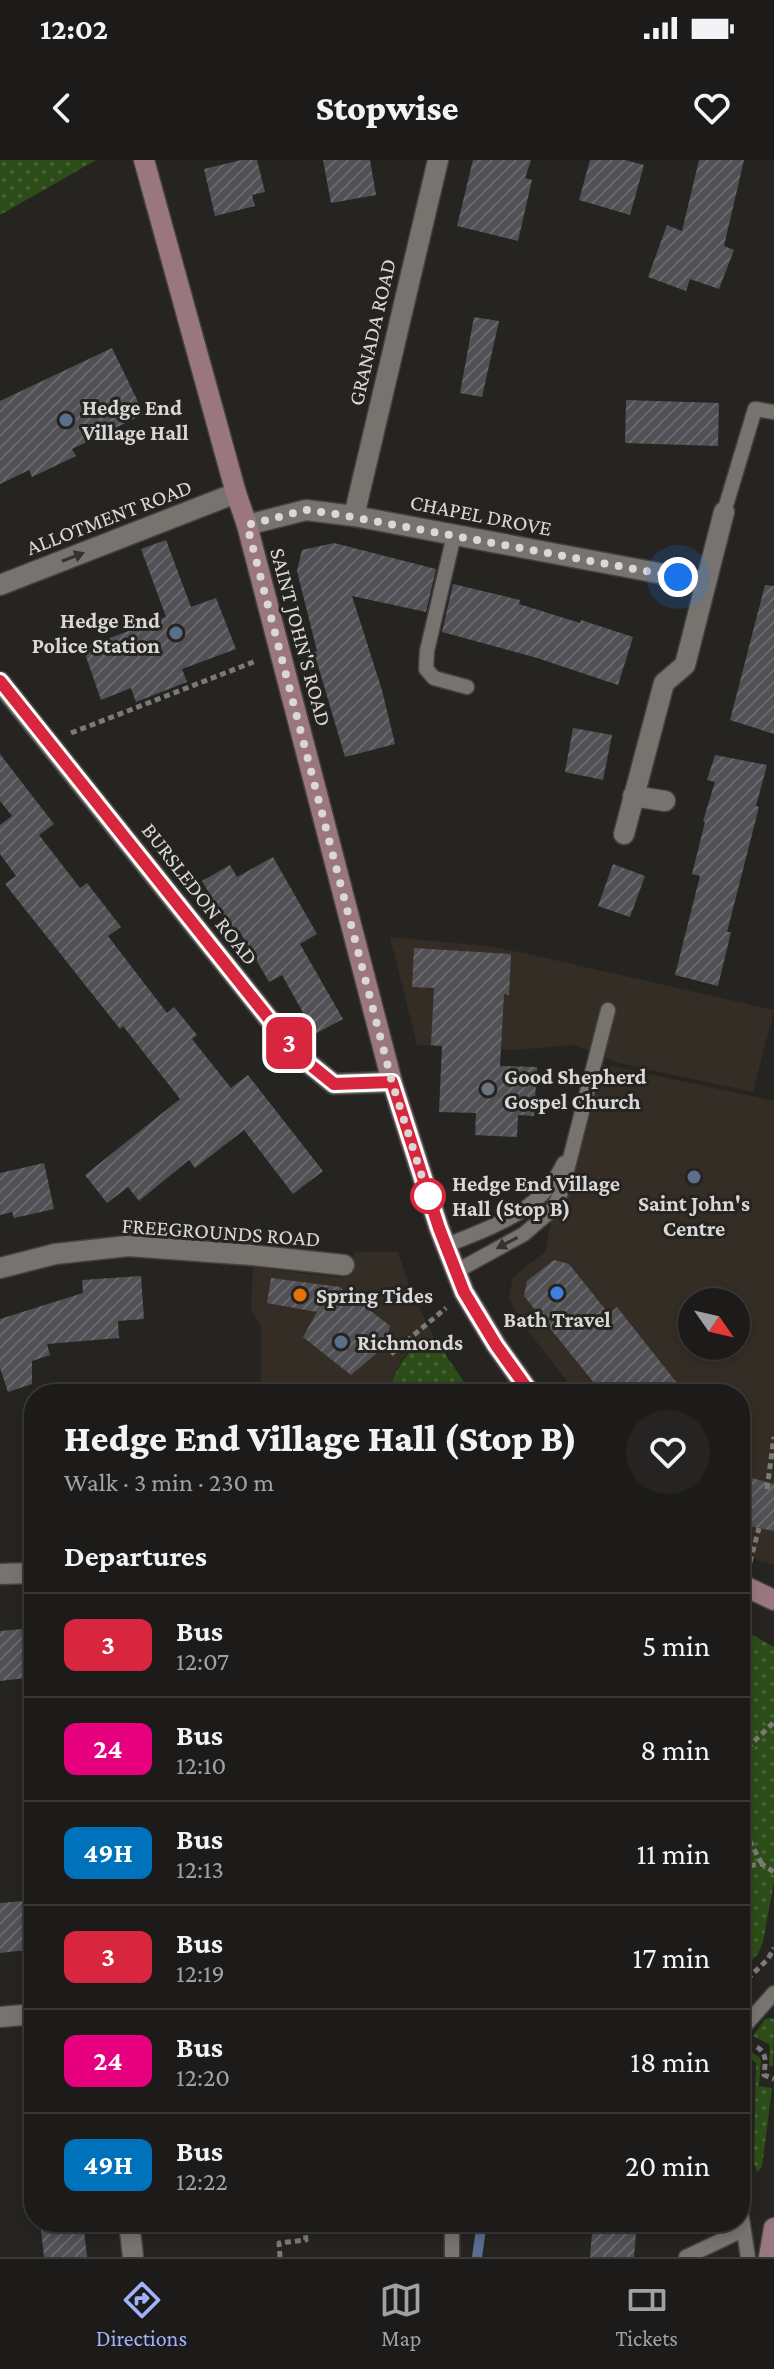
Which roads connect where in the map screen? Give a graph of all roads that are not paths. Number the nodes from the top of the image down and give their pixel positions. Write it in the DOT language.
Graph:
graph roads {
  1 [pos="144,160"];
  2 [pos="438,160"];
  3 [pos="774,412"];
  4 [pos="236,493"];
  5 [pos="724,512"];
  6 [pos="354,516"];
  7 [pos="247,525"];
  8 [pos="454,535"];
  9 [pos="706,582"];
  10 [pos="0,585"];
  11 [pos="0,682"];
  12 [pos="467,687"];
  13 [pos="633,796"];
  14 [pos="665,801"];
  15 [pos="624,834"];
  16 [pos="608,1010"];
  17 [pos="392,1082"];
  18 [pos="573,1145"];
  19 [pos="447,1245"];
  20 [pos="344,1265"];
  21 [pos="0,1268"];
  22 [pos="457,1271"];
  23 [pos="524,1384"];
  24 [pos="24,1573"];
  25 [pos="0,1574"];
  26 [pos="750,1589"];
  27 [pos="774,1600"];
  28 [pos="774,1993"];
  29 [pos="24,2015"];
  30 [pos="0,2017"];
  31 [pos="750,2027"];
  32 [pos="774,2228"];
  33 [pos="130,2232"];
  34 [pos="452,2232"];
  35 [pos="739,2232"];
  36 [pos="743,2232"];
  37 [pos="133,2257"];
  38 [pos="452,2257"];
  39 [pos="686,2257"];
  40 [pos="748,2257"];
  41 [pos="769,2257"];
  1 -- 4 [label="main road, SAINT JOHN'S ROAD"];
  2 -- 6 [label="street, GRANADA ROAD"];
  3 -- 5 [label="lane"];
  4 -- 7 [label="main road, SAINT JOHN'S ROAD"];
  10 -- 4 [label="street, ALLOTMENT ROAD, one-way"];
  5 -- 9 [label="street"];
  6 -- 7 [label="street, CHAPEL DROVE"];
  6 -- 8 [label="street, CHAPEL DROVE"];
  7 -- 17 [label="main road, SAINT JOHN'S ROAD"];
  8 -- 9 [label="street, CHAPEL DROVE"];
  8 -- 12 [label="lane"];
  9 -- 13 [label="street"];
  11 -- 17 [label="street, BURSLEDON ROAD"];
  13 -- 14 [label="street"];
  13 -- 15 [label="street"];
  16 -- 18 [label="lane"];
  17 -- 19 [label="main road, SAINT JOHN'S ROAD"];
  18 -- 19 [label="lane"];
  18 -- 22 [label="lane, one-way"];
  19 -- 22 [label="main road, SAINT JOHN'S ROAD"];
  20 -- 21 [label="street, FREEGROUNDS ROAD"];
  22 -- 23 [label="main road, SAINT JOHN'S ROAD"];
  24 -- 25 [label="street"];
  26 -- 27 [label="main road"];
  28 -- 31 [label="lane"];
  29 -- 30 [label="street"];
  32 -- 41 [label="main road"];
  33 -- 37 [label="street"];
  34 -- 38 [label="lane"];
  35 -- 39 [label="lane"];
  36 -- 40 [label="lane"];
}
